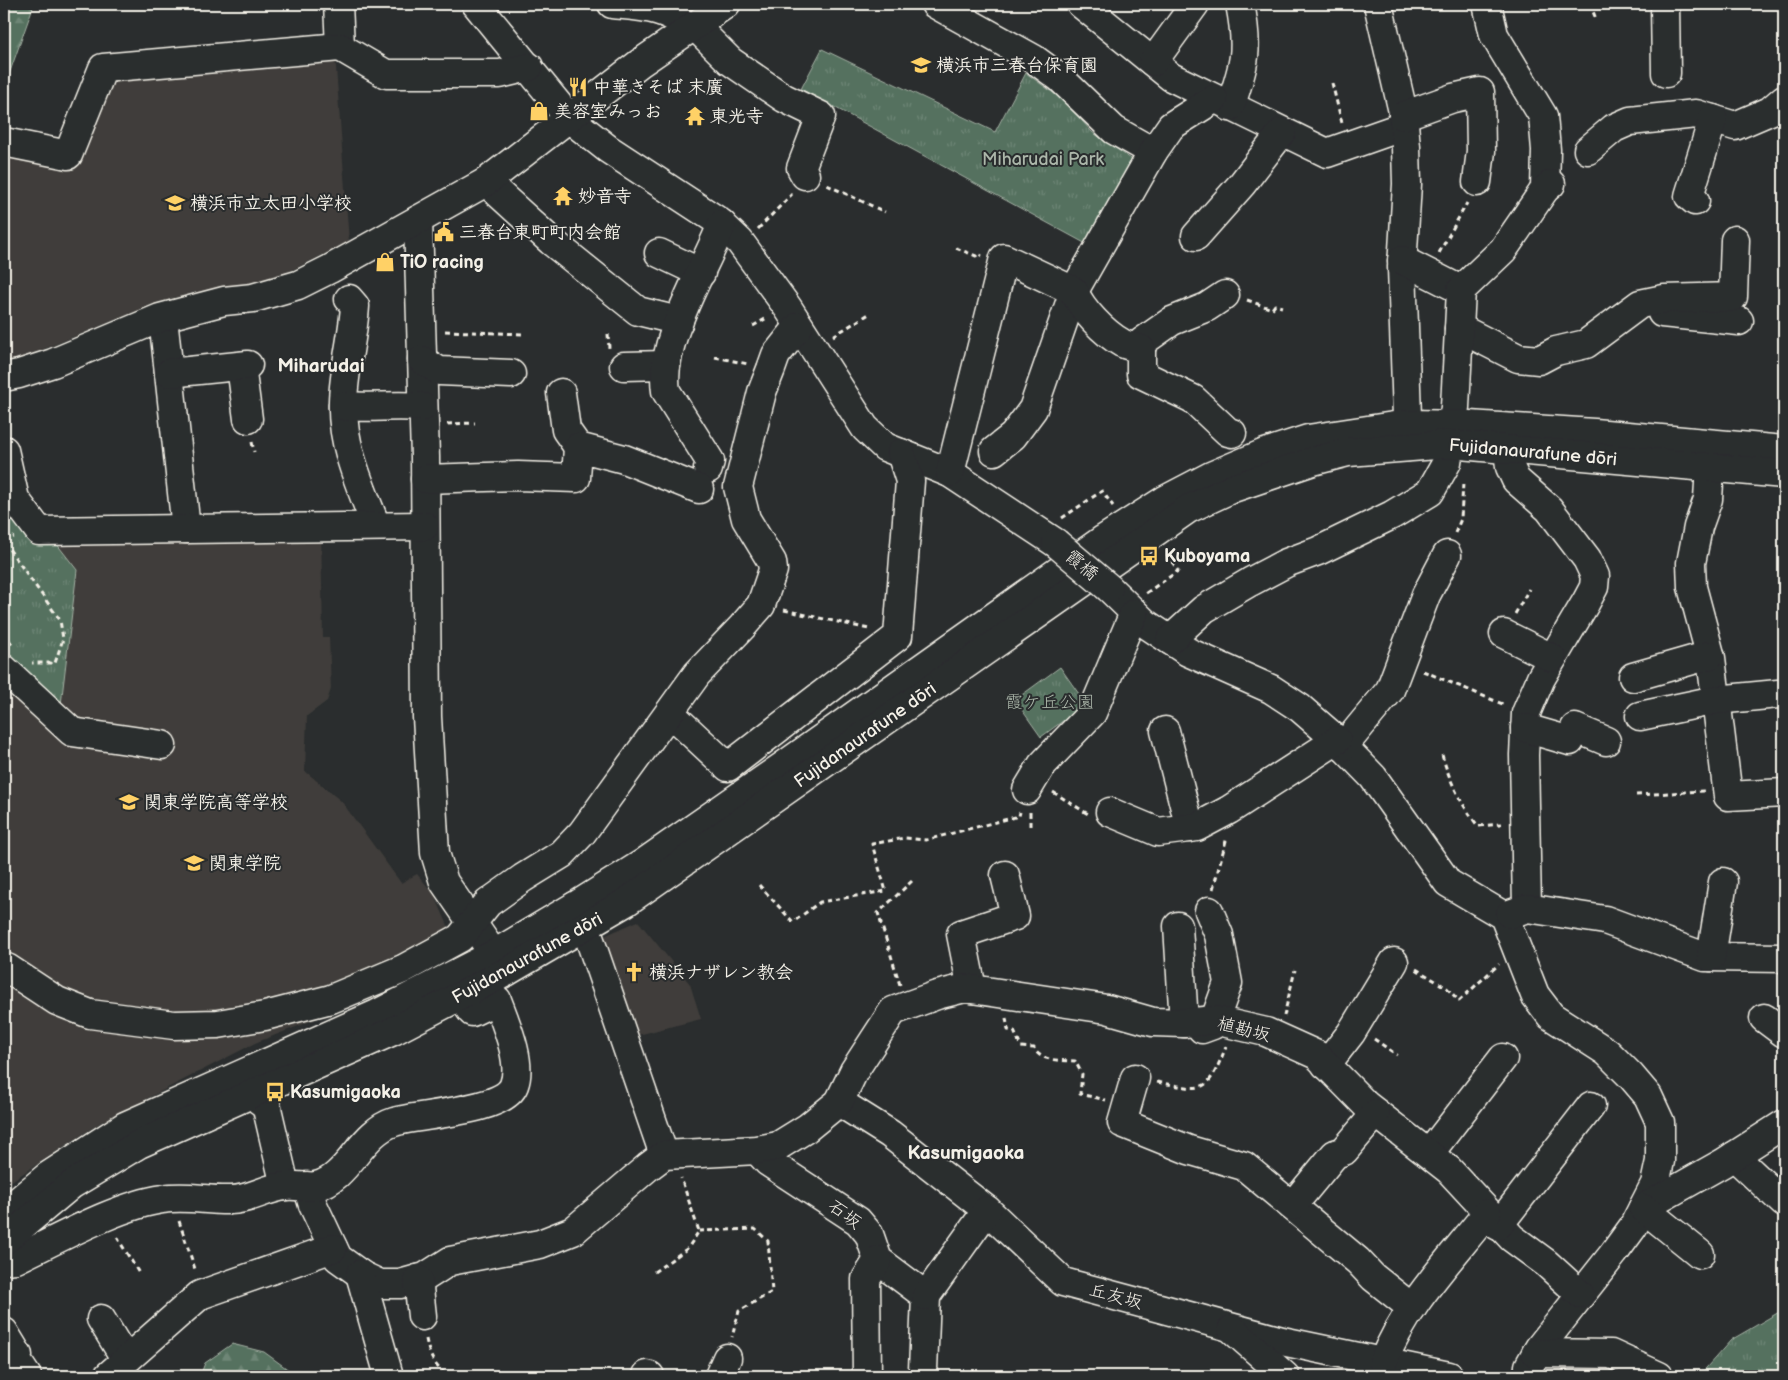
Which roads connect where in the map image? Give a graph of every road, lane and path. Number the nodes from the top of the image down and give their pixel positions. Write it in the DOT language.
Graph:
graph roads {
  1 [pos="338,4"];
  2 [pos="476,4"];
  3 [pos="612,4"];
  4 [pos="726,4"];
  5 [pos="935,4"];
  6 [pos="1081,4"];
  7 [pos="1195,4"];
  8 [pos="1240,4"];
  9 [pos="1378,4"];
  10 [pos="1487,4"];
  11 [pos="1590,4"];
  12 [pos="1665,4"];
  13 [pos="1773,4"];
  14 [pos="1784,12"];
  15 [pos="1596,19"];
  16 [pos="692,26"];
  17 [pos="340,47"];
  18 [pos="1153,62"];
  19 [pos="529,67"];
  20 [pos="1666,73"];
  21 [pos="1332,83"];
  22 [pos="1784,99"];
  23 [pos="1222,103"];
  24 [pos="570,118"];
  25 [pos="1713,120"];
  26 [pos="1404,121"];
  27 [pos="1282,132"];
  28 [pos="4,142"];
  29 [pos="1347,146"];
  30 [pos="1588,150"];
  31 [pos="1154,152"];
  32 [pos="805,175"];
  33 [pos="486,182"];
  34 [pos="1477,182"];
  35 [pos="1695,201"];
  36 [pos="885,212"];
  37 [pos="418,220"];
  38 [pos="731,233"];
  39 [pos="1196,236"];
  40 [pos="1735,240"];
  41 [pos="659,253"];
  42 [pos="1402,260"];
  43 [pos="1428,272"];
  44 [pos="701,273"];
  45 [pos="340,282"];
  46 [pos="1074,290"];
  47 [pos="1460,290"];
  48 [pos="1225,295"];
  49 [pos="1282,307"];
  50 [pos="1634,308"];
  51 [pos="869,314"];
  52 [pos="163,318"];
  53 [pos="679,321"];
  54 [pos="1739,321"];
  55 [pos="1459,328"];
  56 [pos="422,332"];
  57 [pos="524,334"];
  58 [pos="806,337"];
  59 [pos="1141,349"];
  60 [pos="715,357"];
  61 [pos="422,360"];
  62 [pos="666,365"];
  63 [pos="624,366"];
  64 [pos="770,369"];
  65 [pos="169,373"];
  66 [pos="511,374"];
  67 [pos="4,377"];
  68 [pos="561,393"];
  69 [pos="343,406"];
  70 [pos="423,407"];
  71 [pos="248,419"];
  72 [pos="467,423"];
  73 [pos="475,424"];
  74 [pos="1232,433"];
  75 [pos="1450,434"];
  76 [pos="1408,436"];
  77 [pos="578,447"];
  78 [pos="1508,448"];
  79 [pos="4,450"];
  80 [pos="1784,450"];
  81 [pos="994,451"];
  82 [pos="901,453"];
  83 [pos="1710,467"];
  84 [pos="956,469"];
  85 [pos="1784,474"];
  86 [pos="425,479"];
  87 [pos="1463,482"];
  88 [pos="716,485"];
  89 [pos="1116,510"];
  90 [pos="376,526"];
  91 [pos="425,526"];
  92 [pos="186,529"];
  93 [pos="1059,530"];
  94 [pos="4,542"];
  95 [pos="1161,545"];
  96 [pos="1447,555"];
  97 [pos="1123,602"];
  98 [pos="760,604"];
  99 [pos="1504,634"];
  100 [pos="898,636"];
  101 [pos="1170,640"];
  102 [pos="1710,654"];
  103 [pos="1552,658"];
  104 [pos="1401,662"];
  105 [pos="15,666"];
  106 [pos="1633,677"];
  107 [pos="1778,694"];
  108 [pos="1716,700"];
  109 [pos="670,713"];
  110 [pos="1640,716"];
  111 [pos="1526,721"];
  112 [pos="1165,730"];
  113 [pos="1606,741"];
  114 [pos="1340,744"];
  115 [pos="162,745"];
  116 [pos="1442,755"];
  117 [pos="1030,785"];
  118 [pos="1728,793"];
  119 [pos="1784,793"];
  120 [pos="1636,794"];
  121 [pos="1110,812"];
  122 [pos="1232,819"];
  123 [pos="1527,820"];
  124 [pos="1190,828"];
  125 [pos="1005,875"];
  126 [pos="912,881"];
  127 [pos="1723,882"];
  128 [pos="759,885"];
  129 [pos="1209,911"];
  130 [pos="1516,912"];
  131 [pos="580,916"];
  132 [pos="473,923"];
  133 [pos="1178,926"];
  134 [pos="1516,948"];
  135 [pos="1711,958"];
  136 [pos="1784,958"];
  137 [pos="1394,962"];
  138 [pos="500,963"];
  139 [pos="7,968"];
  140 [pos="1295,970"];
  141 [pos="972,989"];
  142 [pos="902,991"];
  143 [pos="460,996"];
  144 [pos="1004,1011"];
  145 [pos="1213,1022"];
  146 [pos="1181,1031"];
  147 [pos="1279,1038"];
  148 [pos="1503,1058"];
  149 [pos="1326,1065"];
  150 [pos="1135,1078"];
  151 [pos="255,1092"];
  152 [pos="839,1102"];
  153 [pos="1127,1106"];
  154 [pos="1591,1106"];
  155 [pos="1376,1113"];
  156 [pos="1784,1124"];
  157 [pos="757,1150"];
  158 [pos="1429,1154"];
  159 [pos="1660,1154"];
  160 [pos="670,1155"];
  161 [pos="1734,1156"];
  162 [pos="296,1186"];
  163 [pos="1683,1186"];
  164 [pos="171,1198"];
  165 [pos="1784,1203"];
  166 [pos="1292,1206"];
  167 [pos="1643,1208"];
  168 [pos="987,1210"];
  169 [pos="4,1213"];
  170 [pos="1493,1219"];
  171 [pos="699,1230"];
  172 [pos="114,1232"];
  173 [pos="4,1241"];
  174 [pos="333,1248"];
  175 [pos="1700,1254"];
  176 [pos="4,1260"];
  177 [pos="878,1260"];
  178 [pos="654,1272"];
  179 [pos="360,1274"];
  180 [pos="140,1275"];
  181 [pos="418,1279"];
  182 [pos="203,1294"];
  183 [pos="1580,1294"];
  184 [pos="926,1296"];
  185 [pos="1412,1308"];
  186 [pos="422,1316"];
  187 [pos="101,1319"];
  188 [pos="1229,1327"];
  189 [pos="4,1332"];
  190 [pos="1383,1362"];
  191 [pos="1532,1365"];
  192 [pos="723,1367"];
  193 [pos="117,1368"];
  194 [pos="27,1376"];
  195 [pos="389,1376"];
  196 [pos="450,1376"];
  197 [pos="867,1376"];
  198 [pos="925,1376"];
  199 [pos="1285,1376"];
  200 [pos="1449,1376"];
  201 [pos="1658,1376"];
  1 -- 17 [label="street"];
  2 -- 19 [label="street"];
  3 -- 16 [label="street"];
  4 -- 16 [label="street"];
  5 -- 31 [label="street"];
  6 -- 18 [label="street"];
  7 -- 18 [label="street"];
  8 -- 23 [label="street"];
  9 -- 26 [label="street"];
  10 -- 47 [label="street"];
  11 -- 15 [label="path"];
  12 -- 20 [label="street"];
  13 -- 14 [label="path"];
  16 -- 24 [label="street"];
  16 -- 32 [label="street"];
  17 -- 19 [label="street"];
  17 -- 28 [label="street"];
  18 -- 23 [label="street"];
  19 -- 24 [label="street"];
  21 -- 29 [label="path"];
  22 -- 25 [label="street"];
  23 -- 27 [label="street"];
  23 -- 31 [label="street"];
  24 -- 33 [label="street"];
  24 -- 38 [label="street"];
  25 -- 30 [label="street"];
  25 -- 35 [label="street"];
  26 -- 29 [label="street"];
  26 -- 34 [label="street"];
  26 -- 42 [label="street"];
  27 -- 29 [label="street"];
  27 -- 39 [label="street"];
  31 -- 46 [label="street"];
  32 -- 36 [label="path"];
  32 -- 38 [label="path"];
  33 -- 37 [label="street"];
  33 -- 53 [label="street"];
  34 -- 43 [label="path"];
  37 -- 45 [label="street"];
  37 -- 56 [label="street"];
  38 -- 44 [label="street"];
  38 -- 58 [label="street, 霞橋"];
  40 -- 50 [label="street"];
  41 -- 44 [label="street"];
  42 -- 43 [label="street"];
  42 -- 76 [label="street"];
  43 -- 47 [label="street"];
  44 -- 53 [label="street"];
  45 -- 52 [label="street"];
  45 -- 69 [label="street"];
  46 -- 59 [label="street"];
  46 -- 81 [label="street"];
  46 -- 84 [label="street"];
  47 -- 55 [label="street"];
  48 -- 49 [label="path"];
  48 -- 59 [label="street"];
  50 -- 54 [label="street"];
  50 -- 55 [label="street"];
  51 -- 58 [label="path"];
  52 -- 65 [label="street"];
  52 -- 67 [label="street"];
  53 -- 62 [label="street"];
  55 -- 75 [label="street"];
  56 -- 57 [label="path"];
  56 -- 61 [label="street"];
  58 -- 64 [label="street"];
  58 -- 82 [label="street, 霞橋"];
  59 -- 74 [label="street"];
  60 -- 64 [label="path"];
  61 -- 66 [label="street"];
  61 -- 70 [label="street"];
  62 -- 63 [label="street"];
  62 -- 88 [label="street"];
  64 -- 88 [label="street"];
  65 -- 71 [label="street"];
  65 -- 92 [label="street"];
  68 -- 77 [label="street"];
  69 -- 70 [label="street"];
  69 -- 90 [label="street"];
  70 -- 86 [label="street"];
  72 -- 73 [label="path"];
  75 -- 76 [label="street, Fujidanaurafune dōri"];
  75 -- 78 [label="street, Fujidanaurafune dōri"];
  75 -- 80 [label="street, Fujidanaurafune dōri"];
  75 -- 101 [label="street"];
  76 -- 131 [label="street, Fujidanaurafune dōri"];
  77 -- 86 [label="street"];
  77 -- 88 [label="street"];
  78 -- 83 [label="street, Fujidanaurafune dōri"];
  78 -- 103 [label="street"];
  79 -- 92 [label="street"];
  82 -- 84 [label="street, 霞橋"];
  82 -- 100 [label="street"];
  83 -- 85 [label="street, Fujidanaurafune dōri"];
  83 -- 102 [label="street"];
  84 -- 93 [label="street, 霞橋"];
  86 -- 91 [label="street"];
  87 -- 96 [label="path"];
  88 -- 98 [label="street"];
  89 -- 93 [label="path"];
  90 -- 91 [label="street"];
  90 -- 92 [label="street"];
  91 -- 132 [label="street"];
  93 -- 97 [label="street, 霞橋, bridge"];
  94 -- 105 [label="path"];
  95 -- 97 [label="path"];
  96 -- 104 [label="street"];
  97 -- 101 [label="street, 霞橋"];
  97 -- 117 [label="street"];
  98 -- 100 [label="path"];
  98 -- 109 [label="street"];
  99 -- 103 [label="street"];
  100 -- 109 [label="street"];
  101 -- 114 [label="street, 霞橋"];
  102 -- 106 [label="street"];
  102 -- 108 [label="street"];
  103 -- 111 [label="street"];
  104 -- 111 [label="path"];
  104 -- 114 [label="street"];
  105 -- 115 [label="street"];
  107 -- 108 [label="street"];
  108 -- 110 [label="street"];
  108 -- 118 [label="street"];
  109 -- 132 [label="street"];
  111 -- 113 [label="street"];
  111 -- 123 [label="street"];
  112 -- 124 [label="street"];
  114 -- 122 [label="street"];
  114 -- 130 [label="street, 霞橋"];
  116 -- 123 [label="path"];
  117 -- 121 [label="path"];
  117 -- 128 [label="path"];
  118 -- 119 [label="street"];
  118 -- 120 [label="path"];
  121 -- 124 [label="street"];
  122 -- 124 [label="street"];
  122 -- 129 [label="path"];
  123 -- 130 [label="street"];
  125 -- 141 [label="street"];
  126 -- 142 [label="path"];
  127 -- 135 [label="street"];
  129 -- 145 [label="street"];
  130 -- 134 [label="street"];
  130 -- 135 [label="street"];
  131 -- 138 [label="street, Fujidanaurafune dōri"];
  131 -- 160 [label="street"];
  132 -- 138 [label="street"];
  132 -- 139 [label="street"];
  133 -- 146 [label="street"];
  134 -- 137 [label="path"];
  134 -- 159 [label="street"];
  135 -- 136 [label="street"];
  137 -- 149 [label="street"];
  138 -- 143 [label="street, Fujidanaurafune dōri"];
  138 -- 169 [label="street, Fujidanaurafune dōri"];
  140 -- 147 [label="path"];
  141 -- 146 [label="street, 植勘坂"];
  141 -- 152 [label="street, 植勘坂"];
  143 -- 151 [label="street, Fujidanaurafune dōri"];
  143 -- 162 [label="street"];
  144 -- 153 [label="path"];
  145 -- 146 [label="street, 植勘坂"];
  145 -- 147 [label="street, 植勘坂"];
  145 -- 150 [label="path"];
  147 -- 149 [label="street, 植勘坂"];
  148 -- 158 [label="street"];
  149 -- 155 [label="street, 植勘坂"];
  150 -- 153 [label="street"];
  151 -- 162 [label="street"];
  151 -- 173 [label="street, Fujidanaurafune dōri"];
  152 -- 157 [label="street"];
  152 -- 168 [label="street, 丘友坂"];
  153 -- 166 [label="street"];
  154 -- 170 [label="street"];
  155 -- 158 [label="street, 植勘坂"];
  155 -- 166 [label="street"];
  156 -- 161 [label="street"];
  157 -- 160 [label="street"];
  157 -- 177 [label="street, 石坂"];
  158 -- 170 [label="street, 植勘坂"];
  159 -- 163 [label="street"];
  159 -- 167 [label="street"];
  160 -- 171 [label="path"];
  160 -- 181 [label="street"];
  161 -- 163 [label="street"];
  161 -- 165 [label="street"];
  162 -- 164 [label="street"];
  162 -- 174 [label="street"];
  163 -- 167 [label="street"];
  164 -- 176 [label="street"];
  164 -- 182 [label="path"];
  166 -- 185 [label="street"];
  167 -- 175 [label="street"];
  167 -- 183 [label="street"];
  168 -- 184 [label="street"];
  168 -- 188 [label="street, 丘友坂"];
  170 -- 183 [label="street, 植勘坂"];
  170 -- 185 [label="street"];
  171 -- 178 [label="path"];
  171 -- 192 [label="path"];
  172 -- 180 [label="path"];
  174 -- 179 [label="street"];
  174 -- 182 [label="street"];
  177 -- 184 [label="street"];
  177 -- 197 [label="street"];
  179 -- 181 [label="street"];
  179 -- 195 [label="street"];
  181 -- 186 [label="street"];
  182 -- 193 [label="street"];
  183 -- 191 [label="street"];
  184 -- 198 [label="street"];
  185 -- 190 [label="street"];
  186 -- 196 [label="path"];
  187 -- 193 [label="street"];
  188 -- 190 [label="street, 丘友坂"];
  188 -- 199 [label="street"];
  189 -- 194 [label="street"];
  190 -- 200 [label="street, 丘友坂"];
  191 -- 201 [label="street"];
}
